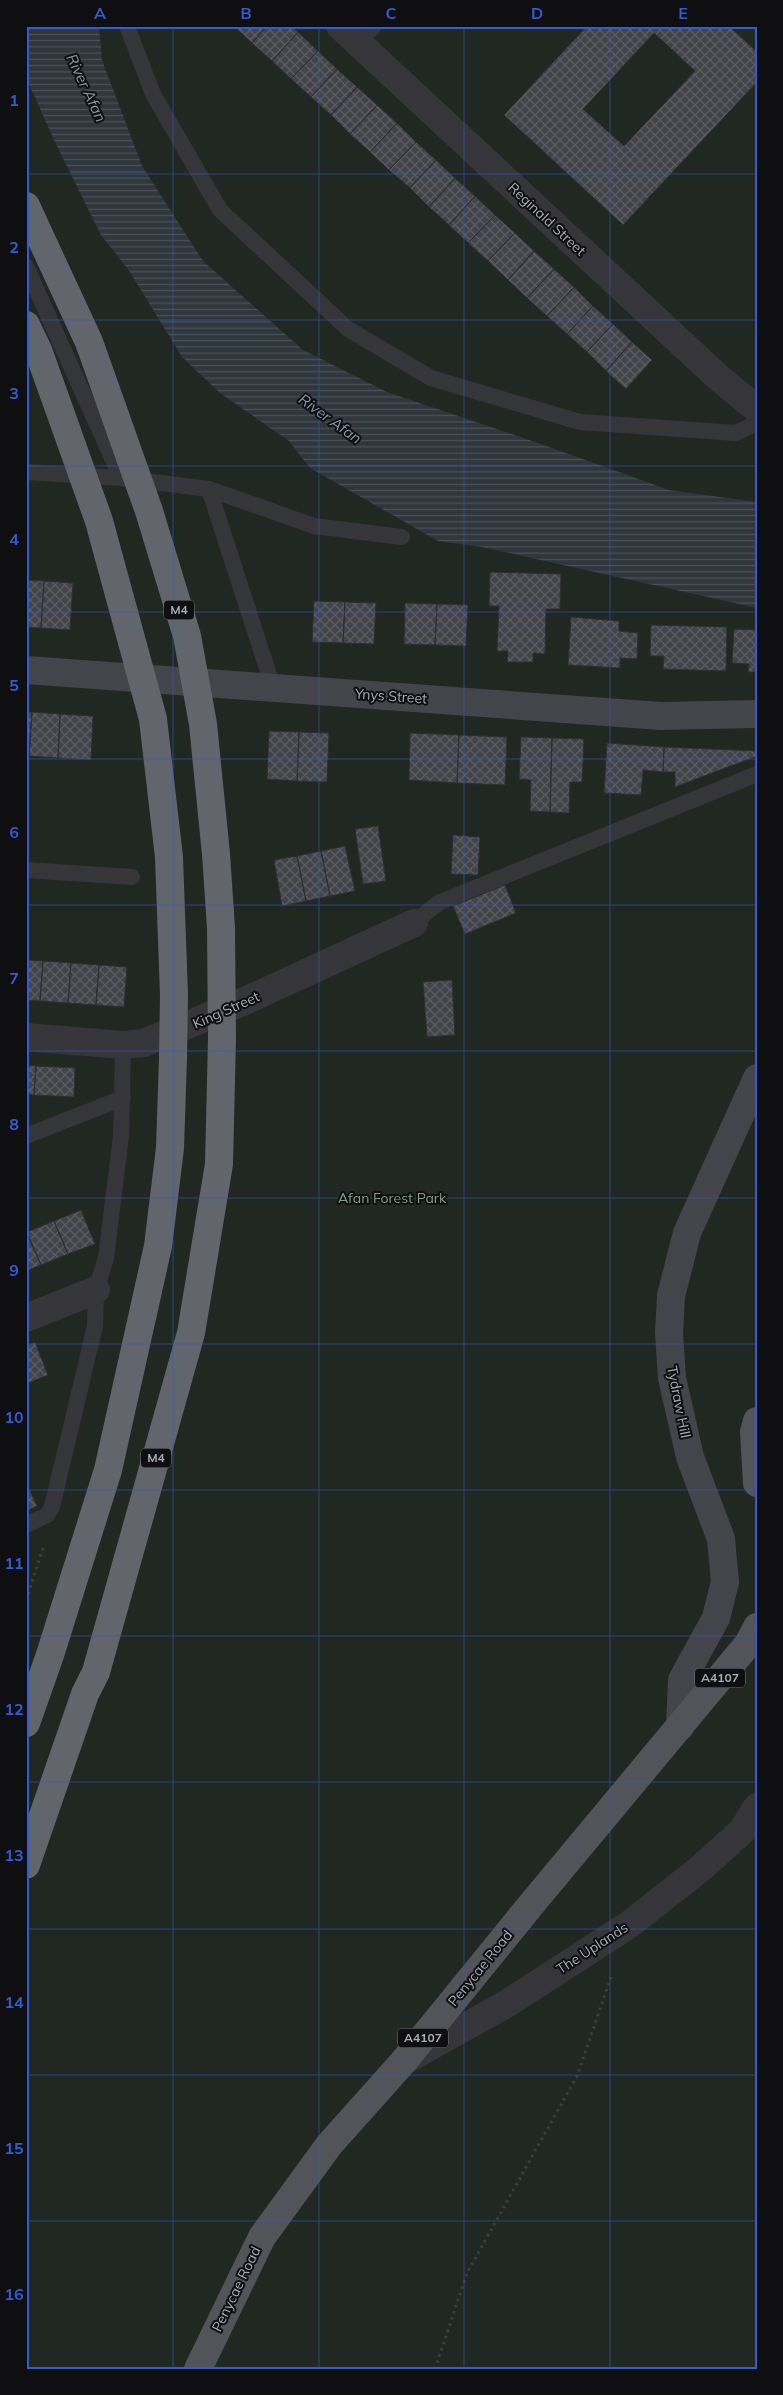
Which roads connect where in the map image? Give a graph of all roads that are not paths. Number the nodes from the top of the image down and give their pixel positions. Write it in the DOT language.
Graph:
graph roads {
  1 [pos="127,26"];
  2 [pos="357,32"];
  3 [pos="26,206"];
  4 [pos="26,266"];
  5 [pos="26,325"];
  6 [pos="757,409"];
  7 [pos="757,423"];
  8 [pos="26,472"];
  9 [pos="120,478"];
  10 [pos="209,489"];
  11 [pos="402,537"];
  12 [pos="26,670"];
  13 [pos="273,687"];
  14 [pos="757,714"];
  15 [pos="757,774"];
  16 [pos="26,870"];
  17 [pos="132,877"];
  18 [pos="414,923"];
  19 [pos="26,1037"];
  20 [pos="123,1045"];
  21 [pos="757,1078"];
  22 [pos="123,1098"];
  23 [pos="26,1136"];
  24 [pos="96,1290"];
  25 [pos="26,1318"];
  26 [pos="757,1421"];
  27 [pos="757,1483"];
  28 [pos="26,1525"];
  29 [pos="757,1627"];
  30 [pos="26,1723"];
  31 [pos="680,1727"];
  32 [pos="757,1807"];
  33 [pos="26,1865"];
  34 [pos="404,2061"];
  35 [pos="198,2369"];
  1 -- 7 [label="lane"];
  2 -- 6 [label="street, Reginald Street"];
  3 -- 33 [label="highway, M4, bridge"];
  4 -- 9 [label="lane"];
  5 -- 30 [label="highway, bridge"];
  8 -- 9 [label="lane"];
  9 -- 10 [label="lane"];
  10 -- 11 [label="lane"];
  10 -- 13 [label="lane"];
  12 -- 13 [label="street, Ynys Street"];
  13 -- 14 [label="street, Ynys Street"];
  15 -- 18 [label="lane"];
  16 -- 17 [label="lane"];
  18 -- 20 [label="street, King Street"];
  19 -- 20 [label="street, King Street"];
  20 -- 22 [label="lane"];
  21 -- 31 [label="street, Tydraw Hill"];
  22 -- 23 [label="lane"];
  22 -- 24 [label="lane"];
  24 -- 25 [label="street"];
  24 -- 28 [label="lane"];
  26 -- 27 [label="main road"];
  29 -- 31 [label="main road, A4107"];
  31 -- 34 [label="main road, Penycae Road / A4107"];
  32 -- 34 [label="street, The Uplands"];
  34 -- 35 [label="main road, Penycae Road / A4107"];
}
